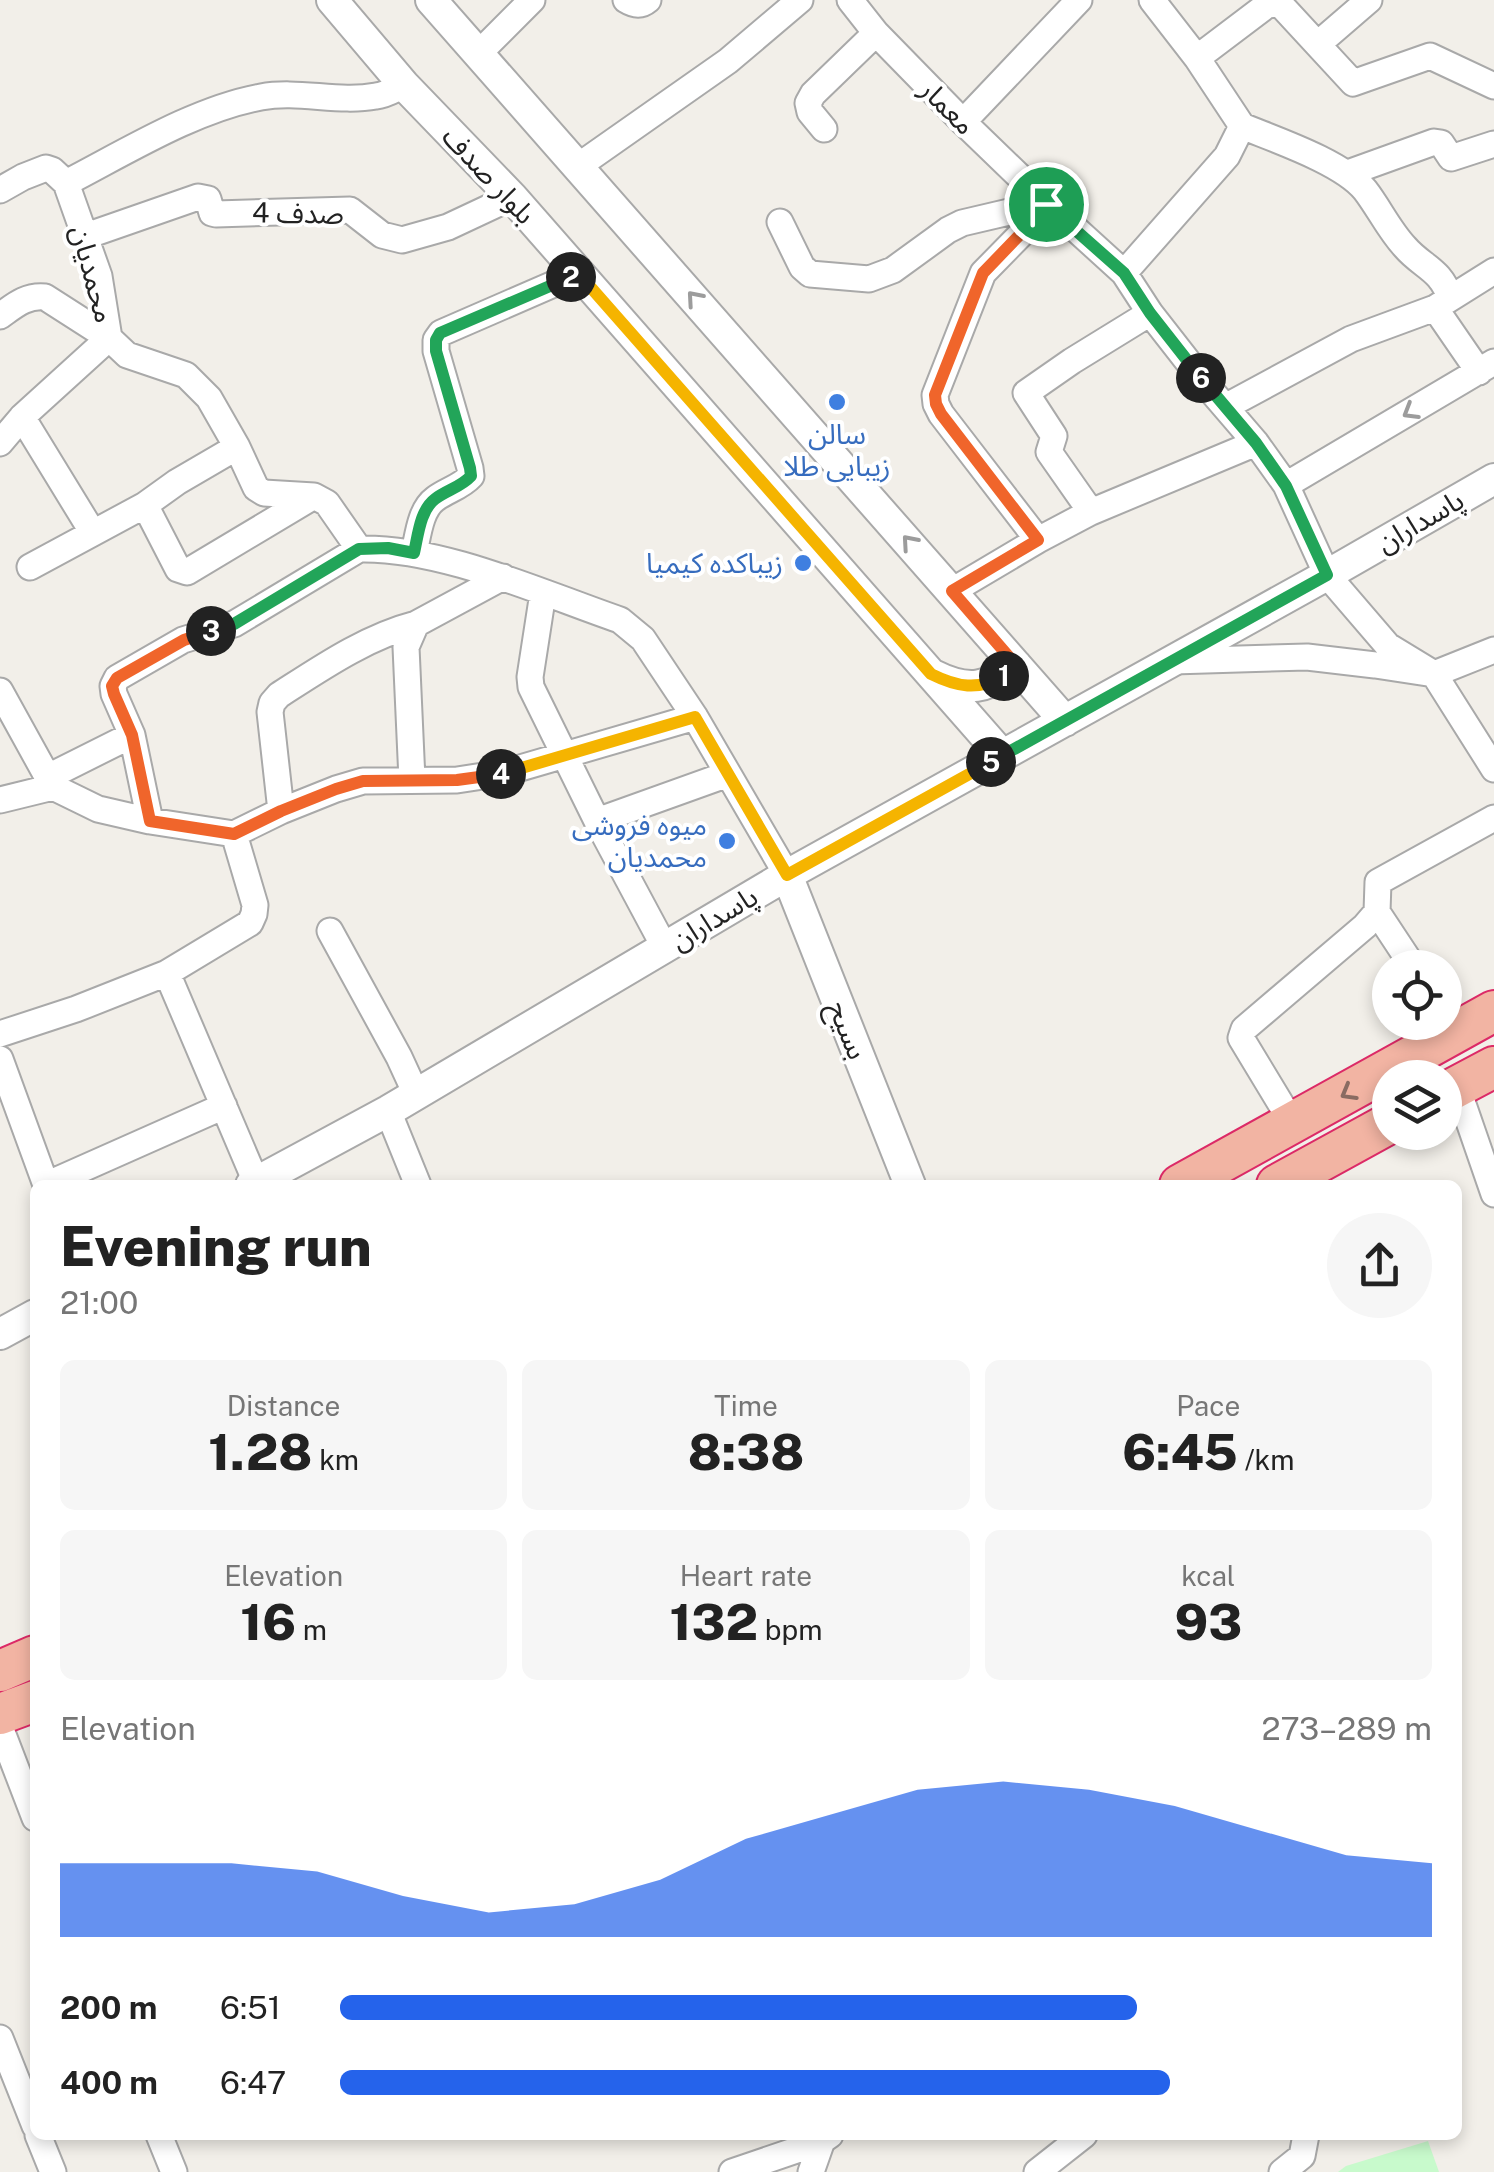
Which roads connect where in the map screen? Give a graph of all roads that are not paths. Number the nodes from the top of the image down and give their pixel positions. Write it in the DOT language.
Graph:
graph roads {
  1 [pos="332,0"];
  2 [pos="431,0"];
  3 [pos="532,0"];
  4 [pos="626,0"];
  5 [pos="648,0"];
  6 [pos="800,0"];
  7 [pos="1079,0"];
  8 [pos="1152,0"];
  9 [pos="1370,0"];
  10 [pos="864,12"];
  11 [pos="1318,44"];
  12 [pos="480,53"];
  13 [pos="1197,58"];
  14 [pos="404,85"];
  15 [pos="1494,86"];
  16 [pos="962,122"];
  17 [pos="1242,126"];
  18 [pos="824,128"];
  19 [pos="1494,144"];
  20 [pos="577,167"];
  21 [pos="1348,173"];
  22 [pos="66,183"];
  23 [pos="0,190"];
  24 [pos="512,196"];
  25 [pos="1046,204"];
  26 [pos="780,222"];
  27 [pos="86,236"];
  28 [pos="1494,271"];
  29 [pos="1124,273"];
  30 [pos="579,274"];
  31 [pos="1442,303"];
  32 [pos="1150,313"];
  33 [pos="0,316"];
  34 [pos="109,338"];
  35 [pos="1486,367"];
  36 [pos="1227,406"];
  37 [pos="22,418"];
  38 [pos="0,443"];
  39 [pos="1256,443"];
  40 [pos="237,447"];
  41 [pos="1494,478"];
  42 [pos="1286,486"];
  43 [pos="314,496"];
  44 [pos="145,505"];
  45 [pos="1091,512"];
  46 [pos="93,533"];
  47 [pos="1038,540"];
  48 [pos="359,549"];
  49 [pos="414,553"];
  50 [pos="30,568"];
  51 [pos="1327,575"];
  52 [pos="503,577"];
  53 [pos="952,591"];
  54 [pos="543,594"];
  55 [pos="416,624"];
  56 [pos="1494,650"];
  57 [pos="1173,661"];
  58 [pos="1016,665"];
  59 [pos="931,674"];
  60 [pos="1434,674"];
  61 [pos="0,691"];
  62 [pos="695,717"];
  63 [pos="1065,721"];
  64 [pos="132,735"];
  65 [pos="566,755"];
  66 [pos="1002,756"];
  67 [pos="1494,769"];
  68 [pos="728,774"];
  69 [pos="412,780"];
  70 [pos="50,782"];
  71 [pos="0,800"];
  72 [pos="281,811"];
  73 [pos="1494,818"];
  74 [pos="597,820"];
  75 [pos="150,821"];
  76 [pos="234,834"];
  77 [pos="787,875"];
  78 [pos="1377,912"];
  79 [pos="330,931"];
  80 [pos="664,948"];
  81 [pos="1402,950"];
  82 [pos="168,973"];
  83 [pos="1494,1010"];
  84 [pos="1462,1018"];
  85 [pos="0,1034"];
  86 [pos="1422,1040"];
  87 [pos="0,1059"];
  88 [pos="1494,1067"];
  89 [pos="1462,1084"];
  90 [pos="416,1094"];
  91 [pos="224,1106"];
  92 [pos="388,1111"];
  93 [pos="1462,1117"];
  94 [pos="1293,1124"];
  95 [pos="1372,1137"];
  96 [pos="1327,1172"];
  97 [pos="44,1180"];
  98 [pos="57,1180"];
  99 [pos="252,1180"];
  100 [pos="261,1180"];
  101 [pos="416,1180"];
  102 [pos="908,1180"];
  103 [pos="1189,1180"];
  104 [pos="1296,1180"];
  105 [pos="1494,1194"];
  106 [pos="30,1318"];
  107 [pos="0,1334"];
  108 [pos="30,1658"];
  109 [pos="0,1670"];
  110 [pos="30,1703"];
  111 [pos="0,1714"];
  112 [pos="0,1727"];
  113 [pos="30,1805"];
  114 [pos="0,2038"];
  115 [pos="30,2113"];
  116 [pos="40,2140"];
  117 [pos="161,2140"];
  118 [pos="817,2140"];
  119 [pos="824,2140"];
  120 [pos="1078,2140"];
  121 [pos="1305,2140"];
  122 [pos="53,2172"];
  123 [pos="174,2172"];
  124 [pos="732,2172"];
  125 [pos="811,2172"];
  126 [pos="1037,2172"];
  127 [pos="1282,2172"];
  1 -- 14 [label="street, بلوار صدف"];
  2 -- 12 [label="street"];
  3 -- 12 [label="street"];
  4 -- 5 [label="street"];
  6 -- 20 [label="street"];
  7 -- 16 [label="street"];
  8 -- 13 [label="street"];
  9 -- 11 [label="street"];
  10 -- 16 [label="street, معمار"];
  10 -- 18 [label="street"];
  11 -- 13 [label="street"];
  11 -- 15 [label="street"];
  12 -- 20 [label="street"];
  13 -- 17 [label="street"];
  14 -- 22 [label="street"];
  14 -- 24 [label="street, بلوار صدف"];
  16 -- 25 [label="street, معمار"];
  17 -- 21 [label="street"];
  17 -- 29 [label="street"];
  19 -- 21 [label="street"];
  53 -- 20 [label="street, one-way"];
  21 -- 31 [label="street"];
  22 -- 23 [label="street"];
  22 -- 27 [label="street, محمدیان"];
  24 -- 27 [label="street, صدف 4"];
  24 -- 30 [label="street, بلوار صدف"];
  25 -- 26 [label="street"];
  25 -- 29 [label="street, معمار"];
  25 -- 47 [label="street"];
  27 -- 34 [label="street, محمدیان"];
  28 -- 31 [label="street"];
  29 -- 32 [label="street, معمار"];
  30 -- 49 [label="street"];
  30 -- 59 [label="street, بلوار صدف"];
  31 -- 35 [label="street"];
  31 -- 36 [label="street"];
  32 -- 36 [label="street, معمار"];
  32 -- 45 [label="street"];
  33 -- 34 [label="street"];
  34 -- 37 [label="street"];
  34 -- 40 [label="street, محمدیان"];
  35 -- 42 [label="street, one-way"];
  36 -- 39 [label="street, معمار"];
  37 -- 38 [label="street"];
  37 -- 46 [label="street"];
  39 -- 42 [label="street, معمار"];
  39 -- 45 [label="street"];
  40 -- 43 [label="street, محمدیان"];
  40 -- 44 [label="street"];
  41 -- 51 [label="street, پاسداران"];
  42 -- 51 [label="street, معمار"];
  43 -- 44 [label="street"];
  43 -- 48 [label="street"];
  44 -- 46 [label="street"];
  45 -- 47 [label="street"];
  46 -- 50 [label="street"];
  47 -- 53 [label="street"];
  48 -- 49 [label="street"];
  48 -- 64 [label="street"];
  49 -- 52 [label="street"];
  51 -- 57 [label="street, پاسداران"];
  51 -- 60 [label="street, معمار"];
  52 -- 54 [label="street"];
  52 -- 55 [label="street"];
  53 -- 58 [label="street"];
  54 -- 62 [label="street"];
  54 -- 65 [label="street"];
  55 -- 69 [label="street"];
  55 -- 72 [label="street"];
  56 -- 60 [label="street"];
  57 -- 60 [label="street"];
  57 -- 63 [label="street, پاسداران"];
  58 -- 59 [label="street"];
  58 -- 63 [label="street"];
  59 -- 66 [label="street, بلوار صدف"];
  60 -- 67 [label="street"];
  61 -- 70 [label="street"];
  62 -- 65 [label="street"];
  62 -- 68 [label="street"];
  63 -- 66 [label="street, پاسداران"];
  64 -- 70 [label="street"];
  64 -- 75 [label="street"];
  65 -- 69 [label="street"];
  65 -- 74 [label="street"];
  66 -- 77 [label="street, پاسداران"];
  68 -- 74 [label="street"];
  68 -- 77 [label="street"];
  69 -- 72 [label="street"];
  70 -- 71 [label="street"];
  70 -- 75 [label="street"];
  72 -- 76 [label="street"];
  73 -- 78 [label="street"];
  74 -- 80 [label="street"];
  75 -- 76 [label="street"];
  76 -- 82 [label="street"];
  77 -- 80 [label="street, پاسداران"];
  77 -- 102 [label="street, بسیح"];
  78 -- 81 [label="street"];
  78 -- 94 [label="street"];
  79 -- 90 [label="street"];
  80 -- 90 [label="street, پاسداران"];
  82 -- 85 [label="street"];
  82 -- 91 [label="street"];
  83 -- 84 [label="highway"];
  86 -- 94 [label="highway, one-way"];
  87 -- 97 [label="street"];
  88 -- 89 [label="highway"];
  90 -- 92 [label="street, پاسداران"];
  91 -- 98 [label="street"];
  91 -- 99 [label="street"];
  92 -- 100 [label="street, پاسداران"];
  92 -- 101 [label="street"];
  93 -- 105 [label="street"];
  94 -- 103 [label="highway"];
  95 -- 96 [label="highway"];
  96 -- 104 [label="highway"];
  106 -- 107 [label="street"];
  108 -- 109 [label="highway"];
  110 -- 111 [label="highway"];
  112 -- 113 [label="street"];
  114 -- 115 [label="street"];
  116 -- 122 [label="street"];
  117 -- 123 [label="street"];
  118 -- 124 [label="street"];
  119 -- 125 [label="street"];
  120 -- 126 [label="street"];
  121 -- 127 [label="street"];
}
